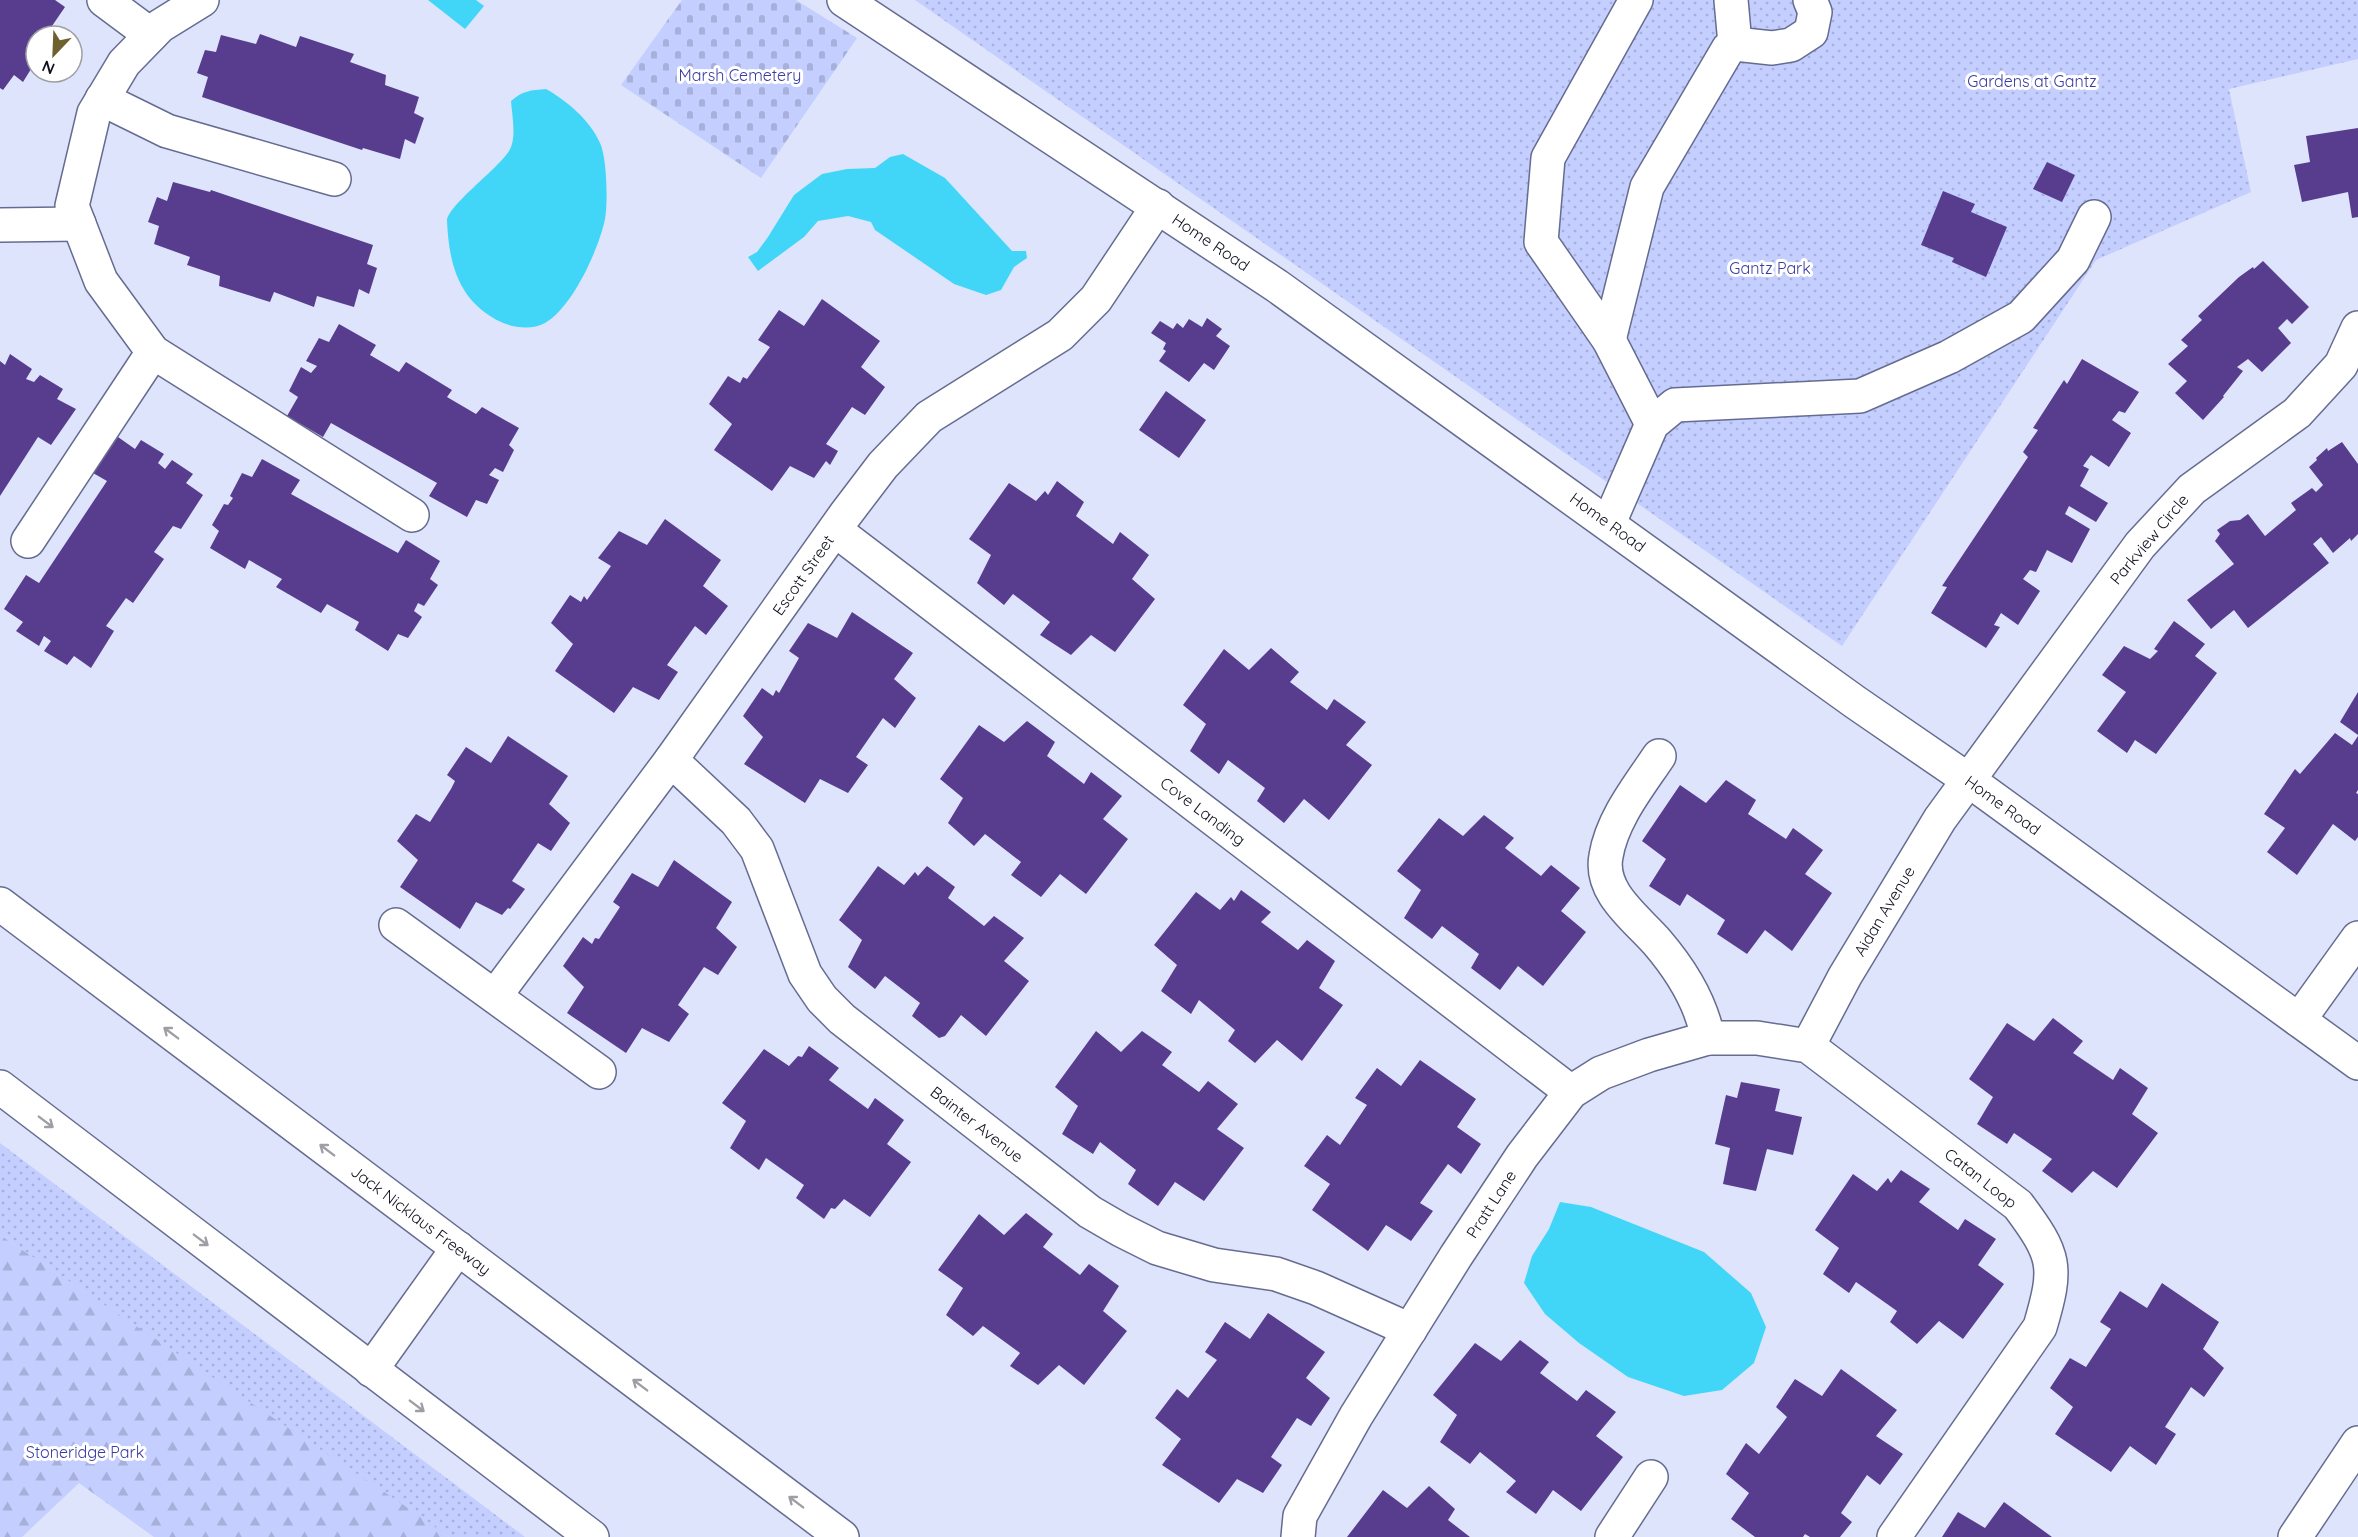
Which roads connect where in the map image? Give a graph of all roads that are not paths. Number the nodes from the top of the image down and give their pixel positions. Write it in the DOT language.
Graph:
graph roads {
  1 [pos="104,0"];
  2 [pos="202,0"];
  3 [pos="844,0"];
  4 [pos="1636,0"];
  5 [pos="1731,0"];
  6 [pos="1810,0"];
  7 [pos="152,35"];
  8 [pos="1735,44"];
  9 [pos="102,99"];
  10 [pos="334,179"];
  11 [pos="1158,206"];
  12 [pos="2094,217"];
  13 [pos="79,224"];
  14 [pos="0,225"];
  15 [pos="2358,328"];
  16 [pos="1609,340"];
  17 [pos="153,352"];
  18 [pos="1652,424"];
  19 [pos="412,515"];
  20 [pos="1609,523"];
  21 [pos="835,530"];
  22 [pos="28,541"];
  23 [pos="1659,756"];
  24 [pos="671,760"];
  25 [pos="1967,779"];
  26 [pos="0,904"];
  27 [pos="396,925"];
  28 [pos="2358,938"];
  29 [pos="495,996"];
  30 [pos="2299,1020"];
  31 [pos="1708,1038"];
  32 [pos="1808,1046"];
  33 [pos="2358,1063"];
  34 [pos="599,1072"];
  35 [pos="0,1087"];
  36 [pos="1571,1092"];
  37 [pos="458,1248"];
  38 [pos="1410,1330"];
  39 [pos="371,1370"];
  40 [pos="2358,1443"];
  41 [pos="1651,1477"];
  42 [pos="592,1537"];
  43 [pos="842,1537"];
  44 [pos="1298,1537"];
  45 [pos="1612,1537"];
  46 [pos="1894,1537"];
  47 [pos="2295,1537"];
  1 -- 7 [label="main road"];
  2 -- 7 [label="main road"];
  3 -- 11 [label="main road, Home Road"];
  4 -- 16 [label="main road"];
  5 -- 8 [label="main road"];
  6 -- 8 [label="main road"];
  7 -- 9 [label="main road"];
  8 -- 16 [label="main road"];
  9 -- 10 [label="main road"];
  9 -- 13 [label="main road"];
  11 -- 20 [label="main road, Home Road"];
  11 -- 21 [label="main road, Escott Street"];
  12 -- 18 [label="main road"];
  13 -- 14 [label="main road"];
  13 -- 17 [label="main road"];
  15 -- 25 [label="main road, Parkview Circle"];
  16 -- 18 [label="main road"];
  17 -- 19 [label="main road"];
  17 -- 22 [label="main road"];
  18 -- 20 [label="main road"];
  20 -- 25 [label="main road, Home Road"];
  21 -- 24 [label="main road, Escott Street"];
  21 -- 36 [label="main road, Cove Landing"];
  23 -- 31 [label="main road"];
  24 -- 29 [label="main road, Escott Street"];
  24 -- 38 [label="main road, Bainter Avenue"];
  25 -- 30 [label="main road, Home Road"];
  25 -- 32 [label="main road, Aidan Avenue"];
  37 -- 26 [label="main road, Jack Nicklaus Freeway, one-way"];
  27 -- 29 [label="main road"];
  28 -- 30 [label="main road"];
  29 -- 34 [label="main road"];
  30 -- 33 [label="main road, Home Road"];
  31 -- 32 [label="main road, Pratt Lane"];
  31 -- 36 [label="main road, Pratt Lane"];
  32 -- 46 [label="main road, Catan Loop"];
  35 -- 39 [label="main road, one-way"];
  36 -- 38 [label="main road, Pratt Lane"];
  37 -- 39 [label="main road"];
  43 -- 37 [label="main road, Jack Nicklaus Freeway, one-way"];
  38 -- 44 [label="main road, Pratt Lane"];
  39 -- 42 [label="main road, one-way"];
  40 -- 47 [label="main road"];
  41 -- 45 [label="main road"];
}
